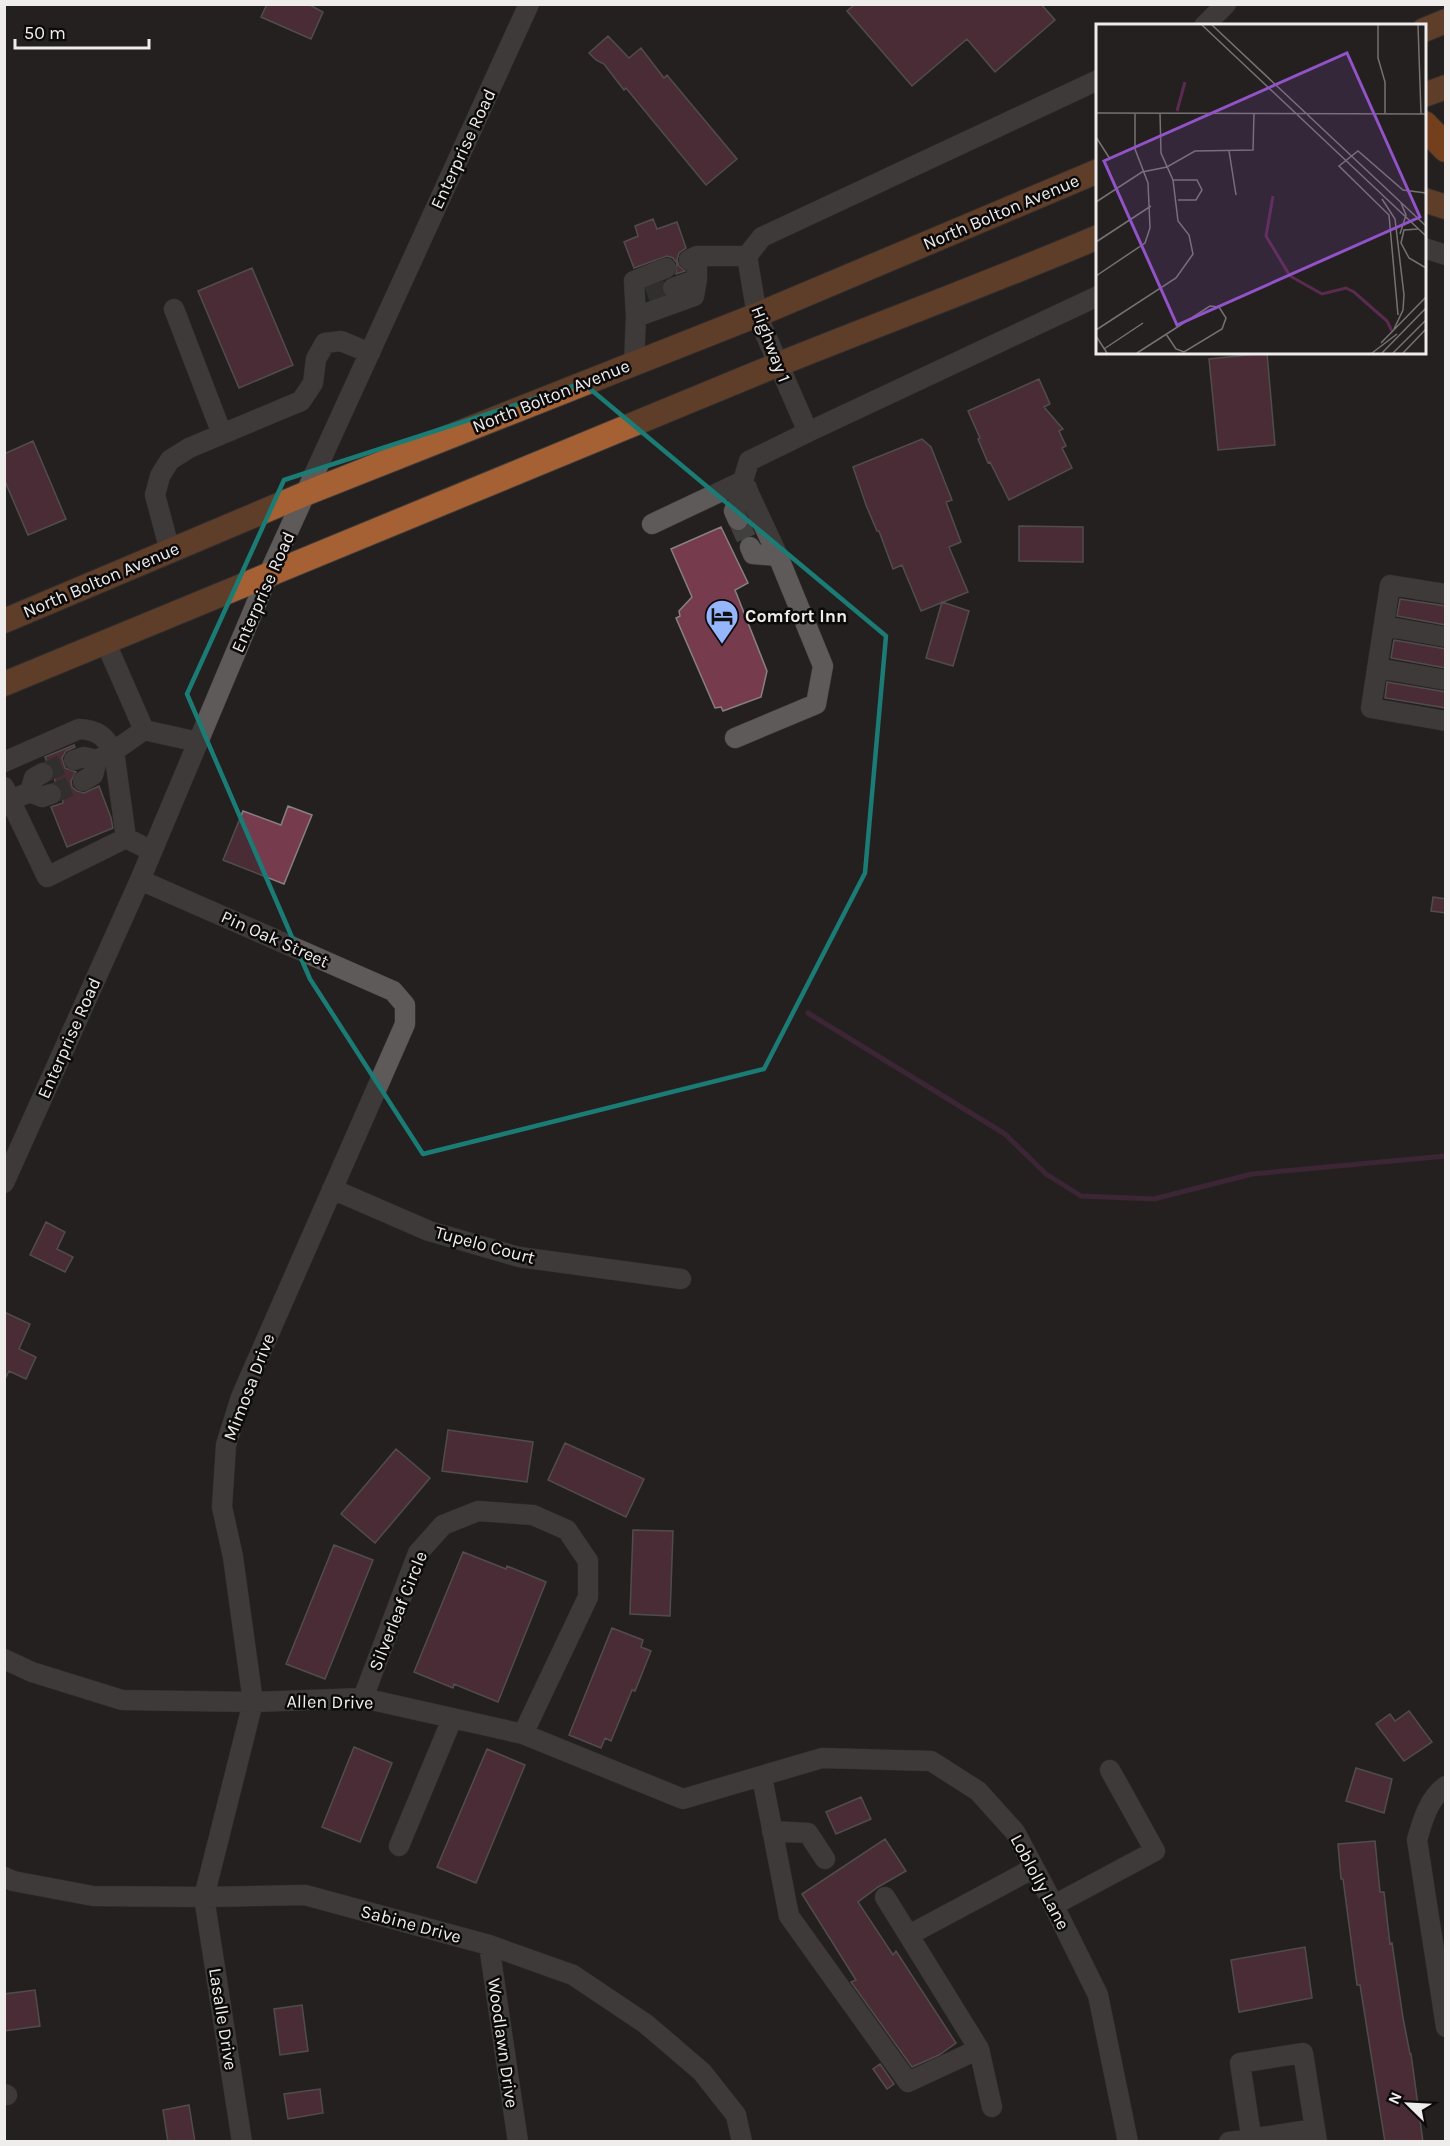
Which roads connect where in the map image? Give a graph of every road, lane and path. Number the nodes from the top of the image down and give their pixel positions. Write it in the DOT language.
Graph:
graph roads {
  1 [pos="529,4"];
  2 [pos="1226,4"];
  3 [pos="1446,21"];
  4 [pos="1206,24"];
  5 [pos="1426,30"];
  6 [pos="1096,81"];
  7 [pos="1446,87"];
  8 [pos="1426,95"];
  9 [pos="1426,127"];
  10 [pos="1446,148"];
  11 [pos="1096,172"];
  12 [pos="1426,201"];
  13 [pos="1446,207"];
  14 [pos="1096,238"];
  15 [pos="1426,248"];
  16 [pos="1096,252"];
  17 [pos="1446,255"];
  18 [pos="747,256"];
  19 [pos="666,267"];
  20 [pos="1011,274"];
  21 [pos="697,279"];
  22 [pos="673,288"];
  23 [pos="1096,297"];
  24 [pos="640,305"];
  25 [pos="174,309"];
  26 [pos="757,315"];
  27 [pos="370,353"];
  28 [pos="634,364"];
  29 [pos="777,365"];
  30 [pos="808,432"];
  31 [pos="222,434"];
  32 [pos="745,485"];
  33 [pos="306,493"];
  34 [pos="738,520"];
  35 [pos="652,524"];
  36 [pos="750,547"];
  37 [pos="170,551"];
  38 [pos="778,556"];
  39 [pos="270,571"];
  40 [pos="1446,594"];
  41 [pos="4,621"];
  42 [pos="1384,626"];
  43 [pos="1446,637"];
  44 [pos="105,641"];
  45 [pos="1377,668"];
  46 [pos="1446,680"];
  47 [pos="4,684"];
  48 [pos="1446,721"];
  49 [pos="144,730"];
  50 [pos="735,738"];
  51 [pos="198,742"];
  52 [pos="105,755"];
  53 [pos="74,760"];
  54 [pos="4,762"];
  55 [pos="42,773"];
  56 [pos="83,781"];
  57 [pos="30,792"];
  58 [pos="8,793"];
  59 [pos="51,794"];
  60 [pos="126,838"];
  61 [pos="152,851"];
  62 [pos="140,880"];
  63 [pos="405,1005"];
  64 [pos="4,1183"];
  65 [pos="332,1190"];
  66 [pos="681,1279"];
  67 [pos="4,1659"];
  68 [pos="363,1698"];
  69 [pos="252,1702"];
  70 [pos="452,1719"];
  71 [pos="522,1734"];
  72 [pos="1110,1770"];
  73 [pos="762,1777"];
  74 [pos="1446,1786"];
  75 [pos="683,1799"];
  76 [pos="772,1831"];
  77 [pos="399,1846"];
  78 [pos="825,1859"];
  79 [pos="1034,1868"];
  80 [pos="4,1877"];
  81 [pos="204,1897"];
  82 [pos="885,1897"];
  83 [pos="1053,1905"];
  84 [pos="909,1935"];
  85 [pos="489,1945"];
  86 [pos="1446,2027"];
  87 [pos="980,2049"];
  88 [pos="992,2107"];
  89 [pos="1316,2135"];
  90 [pos="1252,2140"];
  91 [pos="243,2142"];
  92 [pos="518,2142"];
  93 [pos="742,2142"];
  94 [pos="1128,2142"];
  95 [pos="1229,2142"];
  1 -- 27 [label="street, Enterprise Road"];
  2 -- 4 [label="street"];
  3 -- 5 [label="main road"];
  6 -- 18 [label="street"];
  7 -- 8 [label="main road"];
  9 -- 10 [label="highway"];
  11 -- 26 [label="main road, North Bolton Avenue"];
  12 -- 13 [label="main road"];
  14 -- 20 [label="main road"];
  15 -- 17 [label="street"];
  16 -- 20 [label="main road"];
  18 -- 21 [label="street"];
  18 -- 26 [label="street, Highway 1"];
  19 -- 24 [label="street"];
  20 -- 29 [label="main road"];
  21 -- 22 [label="street"];
  21 -- 24 [label="street"];
  23 -- 30 [label="street"];
  24 -- 28 [label="street"];
  25 -- 31 [label="street"];
  26 -- 28 [label="main road, North Bolton Avenue"];
  26 -- 29 [label="street, Highway 1"];
  27 -- 31 [label="street"];
  27 -- 33 [label="street, Enterprise Road"];
  28 -- 33 [label="main road, North Bolton Avenue"];
  29 -- 30 [label="street, Highway 1"];
  29 -- 39 [label="main road"];
  30 -- 32 [label="street"];
  31 -- 37 [label="street"];
  32 -- 34 [label="street"];
  32 -- 35 [label="street"];
  32 -- 38 [label="street"];
  33 -- 37 [label="main road, North Bolton Avenue"];
  33 -- 39 [label="street, Enterprise Road"];
  36 -- 38 [label="street"];
  37 -- 41 [label="main road, North Bolton Avenue"];
  38 -- 50 [label="street"];
  39 -- 44 [label="main road"];
  39 -- 51 [label="street, Enterprise Road"];
  40 -- 42 [label="street"];
  42 -- 43 [label="street"];
  42 -- 45 [label="street"];
  44 -- 47 [label="main road"];
  44 -- 49 [label="street"];
  45 -- 46 [label="street"];
  45 -- 48 [label="street"];
  49 -- 51 [label="street"];
  49 -- 52 [label="street"];
  51 -- 61 [label="street, Enterprise Road"];
  52 -- 53 [label="street"];
  52 -- 54 [label="street"];
  52 -- 56 [label="street"];
  52 -- 60 [label="street"];
  55 -- 57 [label="street"];
  57 -- 58 [label="street"];
  57 -- 59 [label="street"];
  58 -- 60 [label="street"];
  60 -- 61 [label="street"];
  61 -- 62 [label="street, Enterprise Road"];
  62 -- 63 [label="street, Pin Oak Street"];
  62 -- 64 [label="street, Enterprise Road"];
  63 -- 65 [label="street, Mimosa Drive"];
  65 -- 66 [label="street, Tupelo Court"];
  65 -- 69 [label="street, Mimosa Drive"];
  67 -- 69 [label="street, Allen Drive"];
  68 -- 69 [label="street, Allen Drive"];
  68 -- 70 [label="street, Allen Drive"];
  68 -- 71 [label="street, Silverleaf Circle"];
  69 -- 81 [label="street, Mimosa Drive"];
  70 -- 71 [label="street, Allen Drive"];
  70 -- 77 [label="street"];
  71 -- 75 [label="street, Allen Drive"];
  72 -- 83 [label="street"];
  73 -- 75 [label="street, Loblolly Lane"];
  73 -- 76 [label="street"];
  73 -- 79 [label="street, Loblolly Lane"];
  74 -- 86 [label="street"];
  76 -- 78 [label="street"];
  76 -- 87 [label="street"];
  79 -- 83 [label="street, Loblolly Lane"];
  79 -- 84 [label="street"];
  80 -- 81 [label="street, Sabine Drive"];
  81 -- 85 [label="street, Sabine Drive"];
  81 -- 91 [label="street, Lasalle Drive"];
  82 -- 84 [label="street"];
  83 -- 94 [label="street, Loblolly Lane"];
  84 -- 87 [label="street"];
  85 -- 92 [label="street, Woodlawn Drive"];
  85 -- 93 [label="street, Sabine Drive"];
  87 -- 88 [label="street"];
  89 -- 90 [label="street"];
  89 -- 90 [label="street"];
  90 -- 95 [label="street"];
}
